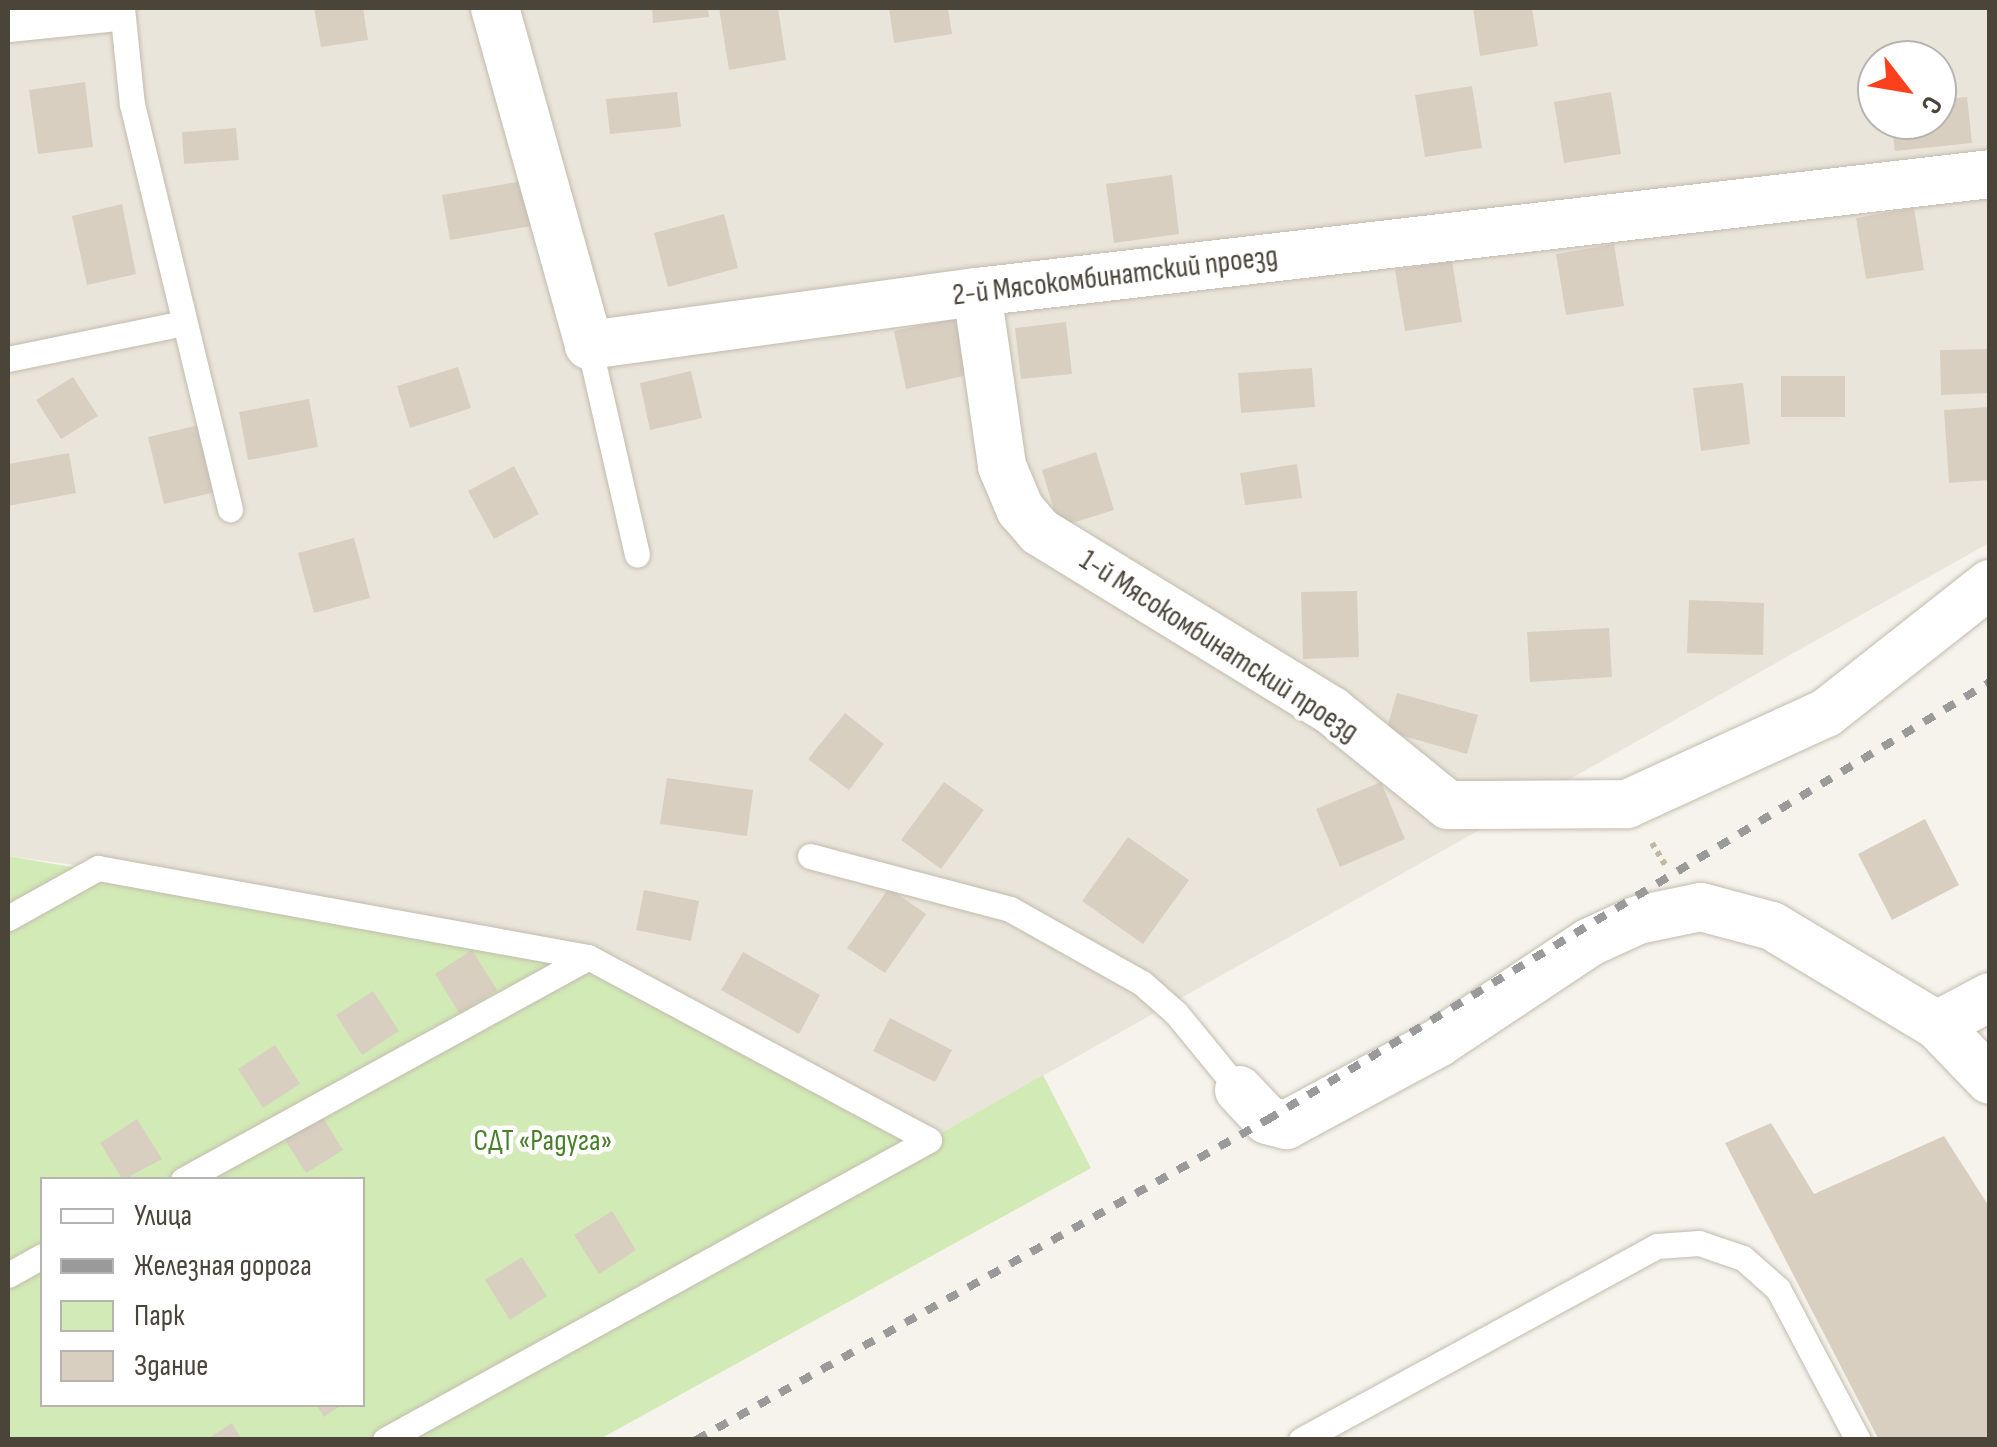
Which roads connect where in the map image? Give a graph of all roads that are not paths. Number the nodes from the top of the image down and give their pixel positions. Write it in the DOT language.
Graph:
graph roads {
  1 [pos="109,8"];
  2 [pos="122,8"];
  3 [pos="496,8"];
  4 [pos="8,18"];
  5 [pos="1990,174"];
  6 [pos="977,292"];
  7 [pos="184,323"];
  8 [pos="589,346"];
  9 [pos="8,358"];
  10 [pos="230,509"];
  11 [pos="637,555"];
  12 [pos="1990,584"];
  13 [pos="810,856"];
  14 [pos="8,918"];
  15 [pos="588,958"];
  16 [pos="1990,997"];
  17 [pos="1937,1026"];
  18 [pos="1990,1080"];
  19 [pos="1239,1090"];
  20 [pos="188,1177"];
  21 [pos="40,1257"];
  22 [pos="8,1276"];
  23 [pos="385,1440"];
  24 [pos="1301,1440"];
  25 [pos="1858,1440"];
  1 -- 4 [label="street"];
  2 -- 7 [label="lane"];
  3 -- 8 [label="street"];
  5 -- 6 [label="street, 2-й Мясокомбинатский проезд"];
  6 -- 8 [label="street, 2-й Мясокомбинатский проезд"];
  6 -- 12 [label="street, 1-й Мясокомбинатский проезд"];
  7 -- 9 [label="lane"];
  7 -- 10 [label="lane"];
  8 -- 11 [label="lane"];
  13 -- 19 [label="lane"];
  14 -- 15 [label="lane"];
  15 -- 20 [label="lane"];
  15 -- 23 [label="lane"];
  16 -- 17 [label="street"];
  17 -- 18 [label="street"];
  17 -- 19 [label="street"];
  21 -- 22 [label="lane"];
  24 -- 25 [label="lane"];
}
